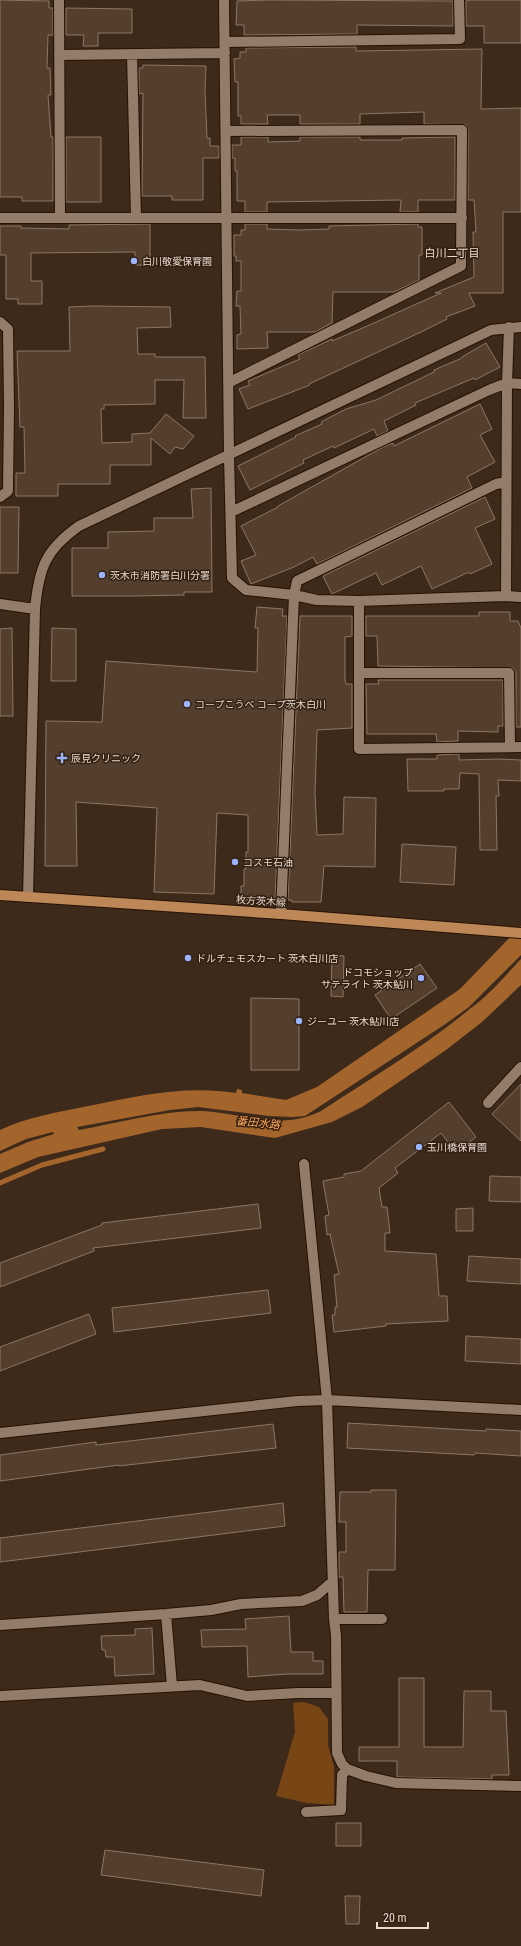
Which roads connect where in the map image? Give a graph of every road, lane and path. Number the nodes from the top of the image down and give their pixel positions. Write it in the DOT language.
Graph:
graph roads {
  1 [pos="59,0"];
  2 [pos="224,0"];
  3 [pos="459,0"];
  4 [pos="225,47"];
  5 [pos="132,54"];
  6 [pos="59,55"];
  7 [pos="226,130"];
  8 [pos="0,218"];
  9 [pos="60,218"];
  10 [pos="136,218"];
  11 [pos="226,218"];
  12 [pos="462,218"];
  13 [pos="0,322"];
  14 [pos="509,327"];
  15 [pos="521,327"];
  16 [pos="228,383"];
  17 [pos="507,383"];
  18 [pos="521,384"];
  19 [pos="5,406"];
  20 [pos="229,456"];
  21 [pos="506,482"];
  22 [pos="0,497"];
  23 [pos="230,512"];
  24 [pos="294,595"];
  25 [pos="506,596"];
  26 [pos="521,597"];
  27 [pos="359,601"];
  28 [pos="0,604"];
  29 [pos="35,609"];
  30 [pos="359,673"];
  31 [pos="510,747"];
  32 [pos="521,747"];
  33 [pos="0,895"];
  34 [pos="28,897"];
  35 [pos="281,914"];
  36 [pos="521,933"];
  37 [pos="521,1067"];
  38 [pos="488,1103"];
  39 [pos="304,1164"];
  40 [pos="327,1400"];
  41 [pos="521,1410"];
  42 [pos="0,1433"];
  43 [pos="332,1582"];
  44 [pos="166,1614"];
  45 [pos="334,1619"];
  46 [pos="382,1619"];
  47 [pos="0,1625"];
  48 [pos="172,1686"];
  49 [pos="336,1693"];
  50 [pos="0,1696"];
  51 [pos="347,1769"];
  52 [pos="521,1786"];
  53 [pos="306,1812"];
  1 -- 6 [label="street"];
  2 -- 4 [label="street"];
  3 -- 4 [label="street"];
  4 -- 5 [label="street"];
  4 -- 7 [label="street"];
  5 -- 6 [label="street"];
  5 -- 10 [label="street"];
  6 -- 9 [label="street"];
  7 -- 11 [label="street"];
  7 -- 12 [label="street"];
  8 -- 9 [label="street"];
  9 -- 10 [label="street"];
  10 -- 11 [label="street"];
  11 -- 12 [label="street"];
  11 -- 16 [label="street"];
  12 -- 16 [label="street"];
  13 -- 19 [label="street"];
  14 -- 15 [label="street"];
  14 -- 17 [label="street"];
  14 -- 20 [label="street"];
  16 -- 20 [label="street"];
  17 -- 18 [label="street"];
  17 -- 21 [label="street"];
  17 -- 23 [label="street"];
  19 -- 22 [label="street"];
  20 -- 23 [label="street"];
  20 -- 29 [label="street"];
  21 -- 24 [label="street"];
  21 -- 25 [label="street"];
  23 -- 24 [label="street"];
  24 -- 27 [label="street"];
  24 -- 35 [label="street"];
  25 -- 26 [label="street"];
  25 -- 27 [label="street"];
  27 -- 30 [label="street"];
  28 -- 29 [label="street"];
  29 -- 34 [label="street"];
  30 -- 31 [label="street"];
  30 -- 31 [label="street"];
  31 -- 32 [label="street"];
  33 -- 34 [label="main road, 枚方茨木線"];
  34 -- 35 [label="main road, 枚方茨木線"];
  35 -- 36 [label="main road, 枚方茨木線"];
  37 -- 38 [label="street"];
  39 -- 40 [label="street"];
  40 -- 41 [label="street"];
  40 -- 42 [label="street"];
  40 -- 43 [label="street"];
  43 -- 44 [label="street"];
  43 -- 45 [label="street"];
  44 -- 47 [label="street"];
  44 -- 48 [label="street"];
  45 -- 46 [label="street"];
  45 -- 49 [label="street"];
  48 -- 49 [label="street"];
  48 -- 50 [label="street"];
  49 -- 51 [label="street"];
  51 -- 52 [label="street"];
  51 -- 53 [label="street"];
}
